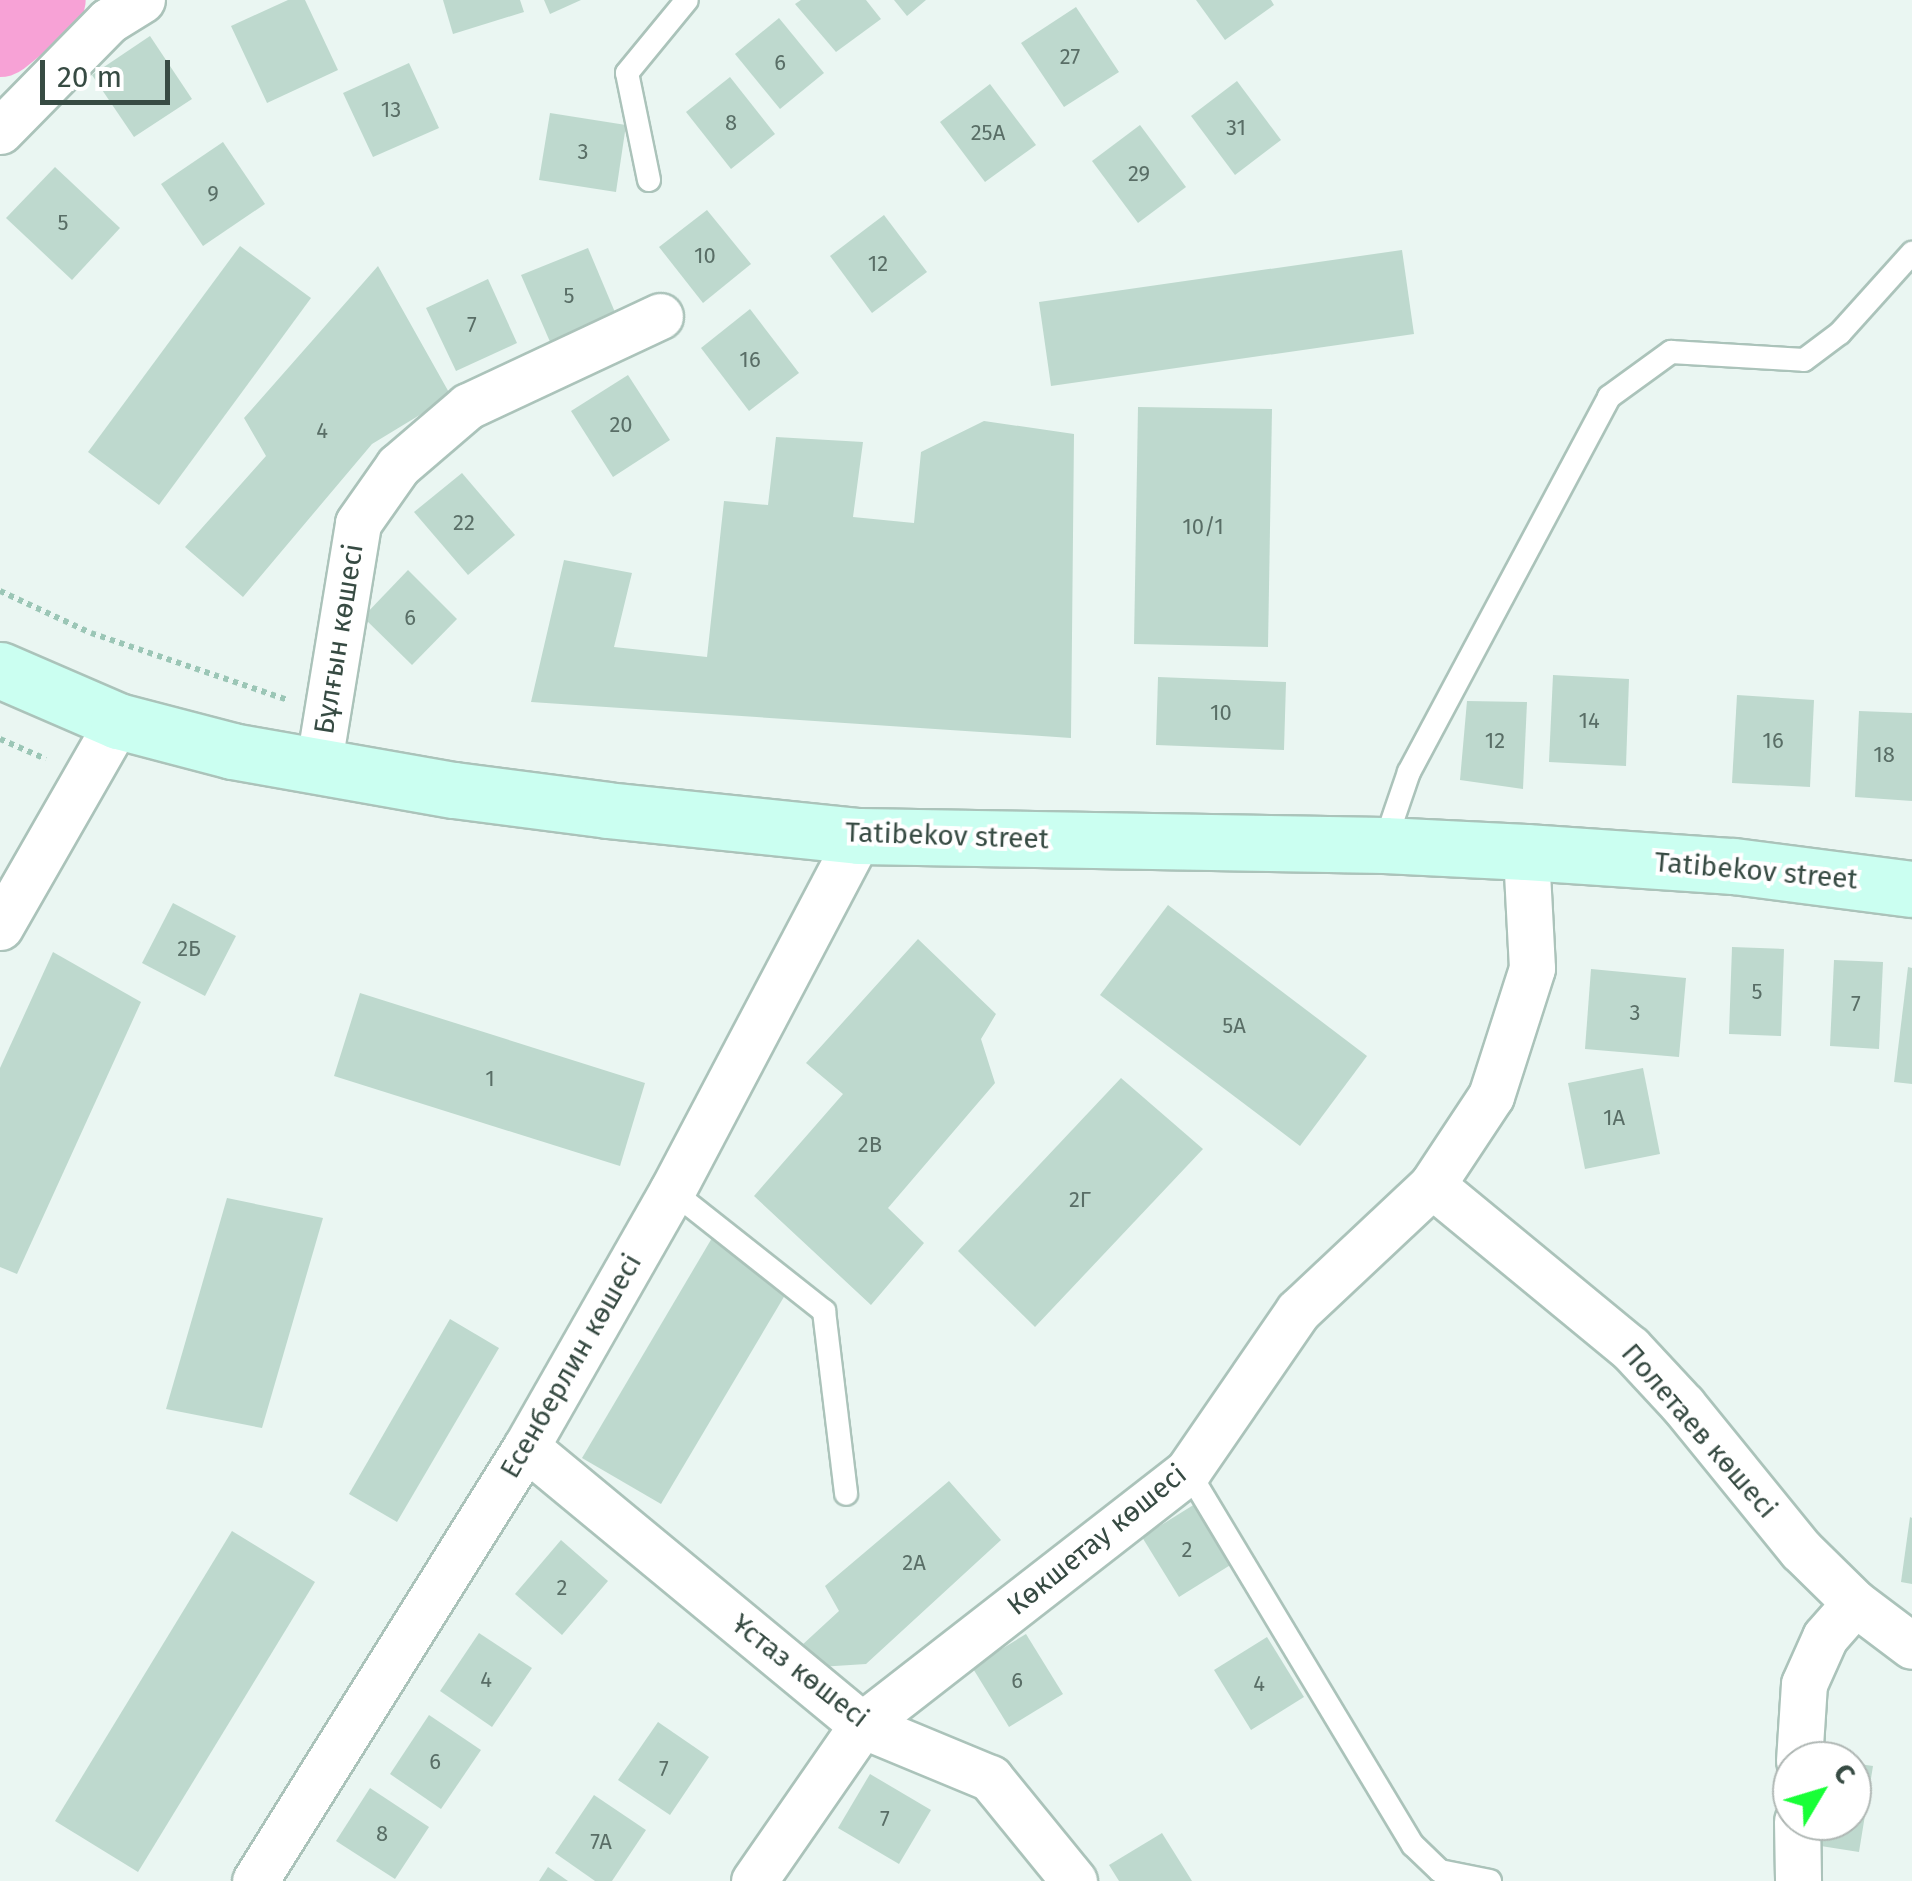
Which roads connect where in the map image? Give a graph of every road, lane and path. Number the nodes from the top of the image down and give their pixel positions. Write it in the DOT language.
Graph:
graph roads {
  1 [pos="142,0"];
  2 [pos="687,0"];
  3 [pos="0,131"];
  4 [pos="649,180"];
  5 [pos="1912,253"];
  6 [pos="660,316"];
  7 [pos="0,591"];
  8 [pos="0,670"];
  9 [pos="328,708"];
  10 [pos="118,720"];
  11 [pos="318,768"];
  12 [pos="859,836"];
  13 [pos="1384,845"];
  14 [pos="1526,852"];
  15 [pos="1912,889"];
  16 [pos="0,927"];
  17 [pos="1432,1185"];
  18 [pos="672,1190"];
  19 [pos="526,1447"];
  20 [pos="1188,1471"];
  21 [pos="846,1494"];
  22 [pos="1855,1602"];
  23 [pos="1912,1646"];
  24 [pos="862,1725"];
  25 [pos="1800,1741"];
  26 [pos="1797,1841"];
  27 [pos="1490,1880"];
  28 [pos="255,1881"];
  29 [pos="754,1881"];
  30 [pos="1074,1881"];
  31 [pos="1798,1881"];
  1 -- 3 [label="street"];
  2 -- 4 [label="lane"];
  5 -- 13 [label="lane"];
  6 -- 9 [label="street, Бұлғын көшесі"];
  7 -- 9 [label="path"];
  8 -- 10 [label="main road, Tatibekov street"];
  9 -- 11 [label="street, Бұлғын көшесі"];
  10 -- 11 [label="main road, Tatibekov street"];
  10 -- 16 [label="street"];
  11 -- 12 [label="main road, Tatibekov street"];
  12 -- 13 [label="main road, Tatibekov street"];
  12 -- 18 [label="street, Есенберлин көшесі"];
  13 -- 14 [label="main road, Tatibekov street"];
  14 -- 15 [label="main road, Tatibekov street"];
  14 -- 17 [label="street, Көкшетау көшесі"];
  17 -- 20 [label="street, Көкшетау көшесі"];
  17 -- 22 [label="street, Полетаев көшесі"];
  18 -- 19 [label="street, Есенберлин көшесі"];
  18 -- 21 [label="lane"];
  19 -- 24 [label="street, Ұстаз көшесі"];
  19 -- 28 [label="street, Есенберлин көшесі"];
  20 -- 24 [label="street, Көкшетау көшесі"];
  20 -- 27 [label="lane"];
  22 -- 23 [label="street, Полетаев көшесі"];
  22 -- 25 [label="street"];
  24 -- 29 [label="street, Көкшетау көшесі"];
  24 -- 30 [label="street, Ұстаз көшесі"];
  26 -- 31 [label="street"];
}
